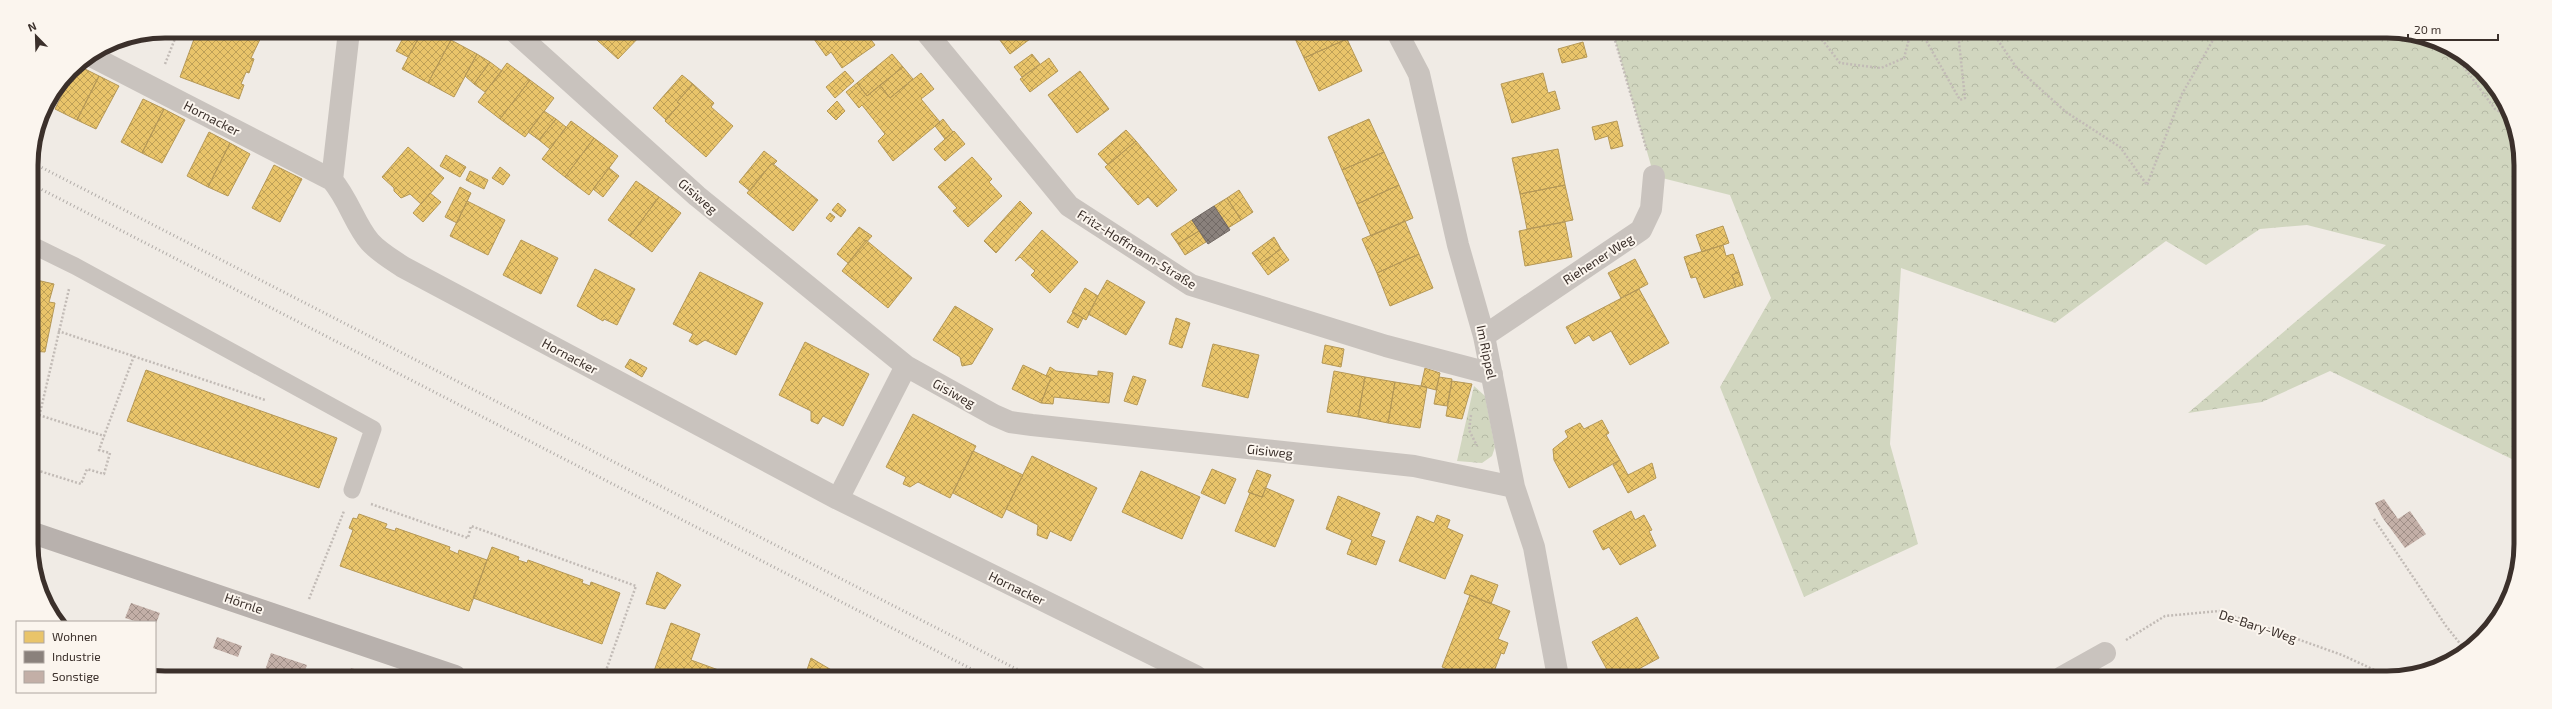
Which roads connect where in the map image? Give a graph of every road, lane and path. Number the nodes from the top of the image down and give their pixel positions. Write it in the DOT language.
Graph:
graph roads {
  1 [pos="175,38"];
  2 [pos="348,38"];
  3 [pos="522,38"];
  4 [pos="931,38"];
  5 [pos="1400,38"];
  6 [pos="1614,38"];
  7 [pos="1821,38"];
  8 [pos="1909,38"];
  9 [pos="1925,38"];
  10 [pos="1959,38"];
  11 [pos="1996,38"];
  12 [pos="2214,38"];
  13 [pos="95,58"];
  14 [pos="2459,61"];
  15 [pos="156,90"];
  16 [pos="2503,114"];
  17 [pos="1654,176"];
  18 [pos="332,180"];
  19 [pos="38,248"];
  20 [pos="75,266"];
  21 [pos="58,330"];
  22 [pos="1484,336"];
  23 [pos="134,356"];
  24 [pos="906,366"];
  25 [pos="1492,374"];
  26 [pos="268,401"];
  27 [pos="39,415"];
  28 [pos="38,420"];
  29 [pos="104,436"];
  30 [pos="38,471"];
  31 [pos="1514,488"];
  32 [pos="350,494"];
  33 [pos="838,500"];
  34 [pos="2374,519"];
  35 [pos="38,534"];
  36 [pos="300,622"];
  37 [pos="2462,646"];
  38 [pos="2105,653"];
  39 [pos="441,671"];
  40 [pos="606,671"];
  41 [pos="1186,671"];
  42 [pos="1557,671"];
  43 [pos="2073,671"];
  44 [pos="2377,671"];
  1 -- 15 [label="path"];
  2 -- 18 [label="street"];
  3 -- 24 [label="street, Gisiweg"];
  4 -- 25 [label="street, Fritz-Hoffmann-Straße"];
  5 -- 22 [label="street, Im Rippel"];
  6 -- 17 [label="path"];
  7 -- 8 [label="path"];
  9 -- 10 [label="path"];
  11 -- 12 [label="path"];
  13 -- 15 [label="street, Hornacker"];
  14 -- 16 [label="path"];
  15 -- 18 [label="street, Hornacker"];
  17 -- 22 [label="street, Riehener Weg"];
  18 -- 33 [label="street, Hornacker"];
  19 -- 20 [label="lane"];
  20 -- 21 [label="path"];
  20 -- 32 [label="lane"];
  21 -- 23 [label="path"];
  21 -- 27 [label="path"];
  22 -- 25 [label="street, Im Rippel"];
  23 -- 26 [label="path"];
  23 -- 29 [label="path"];
  24 -- 31 [label="street, Gisiweg"];
  24 -- 33 [label="street"];
  25 -- 31 [label="street, Im Rippel"];
  27 -- 28 [label="path"];
  27 -- 29 [label="path"];
  29 -- 30 [label="path"];
  31 -- 42 [label="street, Im Rippel"];
  32 -- 36 [label="path"];
  32 -- 40 [label="path"];
  33 -- 41 [label="street, Hornacker"];
  34 -- 37 [label="path"];
  35 -- 36 [label="main road, Hörnle"];
  36 -- 39 [label="main road, Hörnle"];
  38 -- 43 [label="street"];
  38 -- 44 [label="path, De-Bary-Weg"];
}
